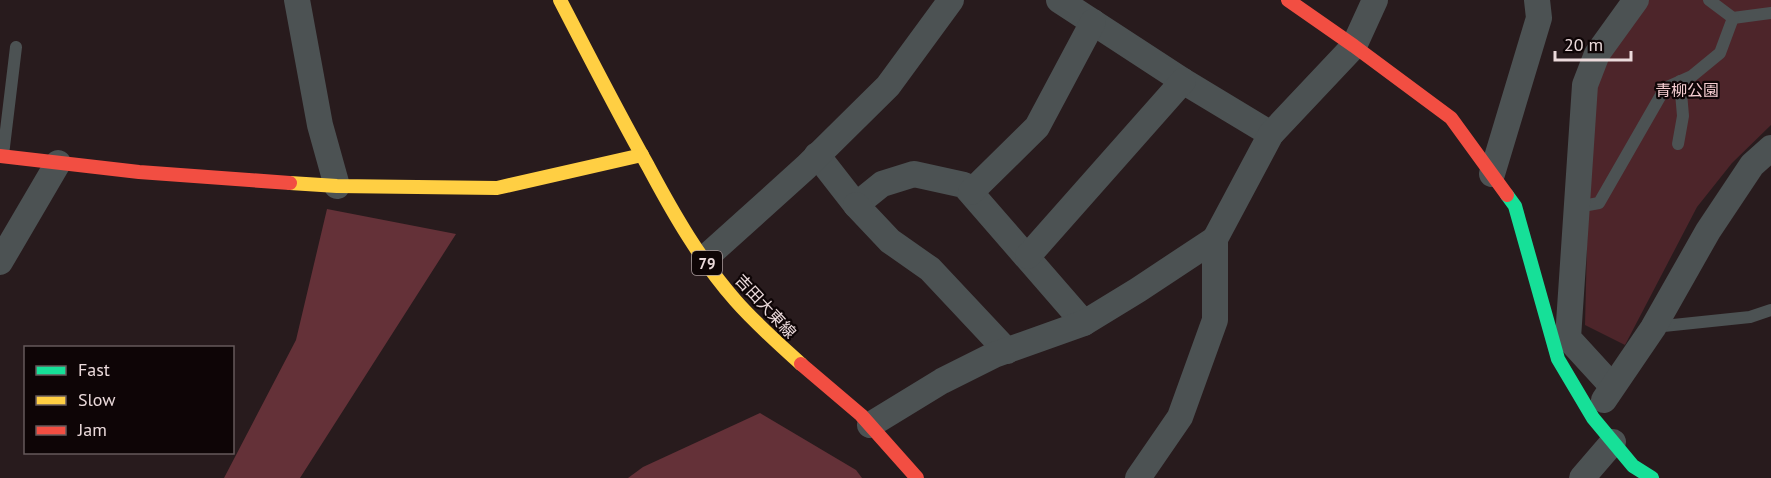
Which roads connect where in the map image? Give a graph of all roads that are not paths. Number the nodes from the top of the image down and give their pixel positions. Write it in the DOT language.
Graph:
graph roads {
  1 [pos="297,0"];
  2 [pos="560,0"];
  3 [pos="951,0"];
  4 [pos="1059,0"];
  5 [pos="1288,0"];
  6 [pos="1375,0"];
  7 [pos="1537,0"];
  8 [pos="1636,0"];
  9 [pos="1710,0"];
  10 [pos="1771,13"];
  11 [pos="1733,18"];
  12 [pos="1093,22"];
  13 [pos="1354,46"];
  14 [pos="16,47"];
  15 [pos="1183,81"];
  16 [pos="1680,81"];
  17 [pos="1271,134"];
  18 [pos="1678,144"];
  19 [pos="1771,148"];
  20 [pos="642,155"];
  21 [pos="818,155"];
  22 [pos="1,156"];
  23 [pos="58,163"];
  24 [pos="1492,174"];
  25 [pos="338,186"];
  26 [pos="971,192"];
  27 [pos="856,205"];
  28 [pos="1577,207"];
  29 [pos="1215,239"];
  30 [pos="1028,256"];
  31 [pos="704,259"];
  32 [pos="0,262"];
  33 [pos="1771,310"];
  34 [pos="1084,323"];
  35 [pos="1653,328"];
  36 [pos="1007,351"];
  37 [pos="1612,386"];
  38 [pos="1593,418"];
  39 [pos="870,425"];
  40 [pos="1613,442"];
  41 [pos="918,478"];
  42 [pos="1138,478"];
  43 [pos="1582,478"];
  44 [pos="1652,478"];
  1 -- 25 [label="street"];
  2 -- 20 [label="street, 吉田大東線 / 79"];
  3 -- 21 [label="street"];
  4 -- 12 [label="street"];
  5 -- 13 [label="street"];
  6 -- 13 [label="street"];
  7 -- 24 [label="street"];
  8 -- 28 [label="street"];
  9 -- 11 [label="lane"];
  10 -- 11 [label="lane"];
  11 -- 16 [label="lane"];
  12 -- 15 [label="street"];
  12 -- 26 [label="street"];
  13 -- 17 [label="street"];
  13 -- 24 [label="street"];
  14 -- 22 [label="lane"];
  15 -- 17 [label="street"];
  15 -- 30 [label="street"];
  16 -- 18 [label="lane"];
  16 -- 28 [label="lane"];
  17 -- 29 [label="street"];
  19 -- 35 [label="street"];
  20 -- 25 [label="street"];
  20 -- 31 [label="street, 吉田大東線 / 79"];
  21 -- 27 [label="street"];
  21 -- 31 [label="street"];
  22 -- 23 [label="street"];
  23 -- 25 [label="street"];
  23 -- 32 [label="street"];
  24 -- 38 [label="street"];
  26 -- 27 [label="street"];
  26 -- 30 [label="street"];
  27 -- 36 [label="street"];
  28 -- 37 [label="street"];
  29 -- 34 [label="street"];
  29 -- 42 [label="street"];
  30 -- 34 [label="street"];
  31 -- 39 [label="street, 吉田大東線 / 79"];
  33 -- 35 [label="lane"];
  34 -- 36 [label="street"];
  35 -- 37 [label="street"];
  36 -- 39 [label="street"];
  37 -- 38 [label="street"];
  38 -- 40 [label="street"];
  39 -- 41 [label="street, 吉田大東線 / 79"];
  40 -- 43 [label="street"];
  40 -- 44 [label="street"];
}
